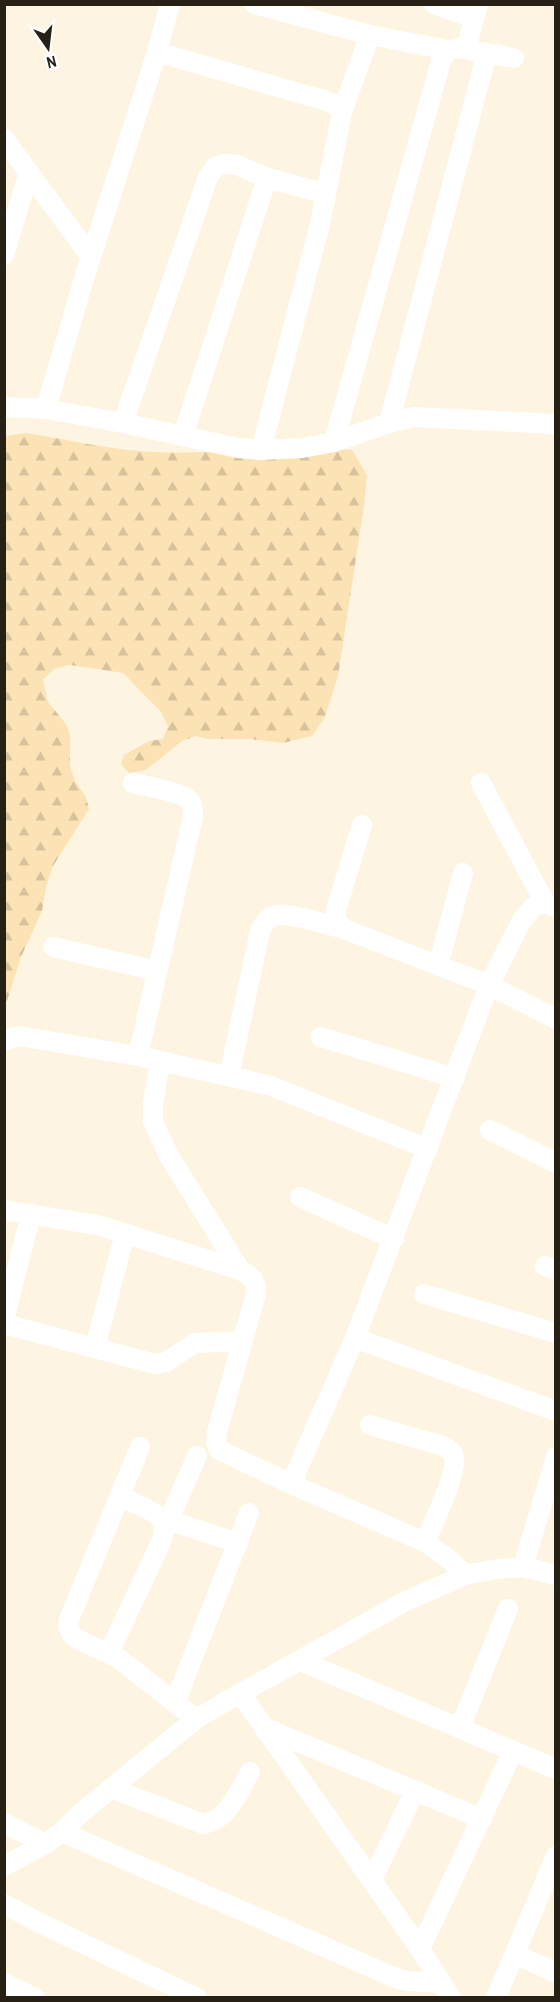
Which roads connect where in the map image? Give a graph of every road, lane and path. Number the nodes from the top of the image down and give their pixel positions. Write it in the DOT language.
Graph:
graph roads {
  1 [pos="170,4"];
  2 [pos="254,4"];
  3 [pos="434,4"];
  4 [pos="476,11"];
  5 [pos="370,35"];
  6 [pos="457,50"];
  7 [pos="157,52"];
  8 [pos="487,53"];
  9 [pos="514,58"];
  10 [pos="342,112"];
  11 [pos="4,139"];
  12 [pos="29,172"];
  13 [pos="267,178"];
  14 [pos="326,194"];
  15 [pos="13,199"];
  16 [pos="4,255"];
  17 [pos="92,257"];
  18 [pos="4,407"];
  19 [pos="46,409"];
  20 [pos="123,423"];
  21 [pos="389,423"];
  22 [pos="555,424"];
  23 [pos="183,436"];
  24 [pos="334,442"];
  25 [pos="261,450"];
  26 [pos="133,783"];
  27 [pos="481,783"];
  28 [pos="362,825"];
  29 [pos="463,873"];
  30 [pos="550,905"];
  31 [pos="344,929"];
  32 [pos="53,947"];
  33 [pos="438,966"];
  34 [pos="157,971"];
  35 [pos="489,986"];
  36 [pos="555,1019"];
  37 [pos="321,1037"];
  38 [pos="4,1041"];
  39 [pos="138,1056"];
  40 [pos="160,1061"];
  41 [pos="229,1076"];
  42 [pos="455,1078"];
  43 [pos="490,1130"];
  44 [pos="428,1149"];
  45 [pos="555,1163"];
  46 [pos="300,1197"];
  47 [pos="4,1210"];
  48 [pos="32,1214"];
  49 [pos="125,1233"];
  50 [pos="394,1239"];
  51 [pos="240,1270"];
  52 [pos="424,1294"];
  53 [pos="4,1322"];
  54 [pos="555,1333"];
  55 [pos="355,1338"];
  56 [pos="243,1341"];
  57 [pos="95,1348"];
  58 [pos="555,1411"];
  59 [pos="370,1425"];
  60 [pos="140,1447"];
  61 [pos="197,1456"];
  62 [pos="555,1457"];
  63 [pos="291,1484"];
  64 [pos="119,1497"];
  65 [pos="249,1513"];
  66 [pos="166,1525"];
  67 [pos="425,1542"];
  68 [pos="238,1543"];
  69 [pos="523,1568"];
  70 [pos="465,1575"];
  71 [pos="555,1575"];
  72 [pos="508,1609"];
  73 [pos="109,1653"];
  74 [pos="300,1661"];
  75 [pos="240,1693"];
  76 [pos="176,1703"];
  77 [pos="196,1719"];
  78 [pos="263,1727"];
  79 [pos="460,1728"];
  80 [pos="513,1751"];
  81 [pos="555,1769"];
  82 [pos="250,1772"];
  83 [pos="111,1788"];
  84 [pos="415,1791"];
  85 [pos="482,1819"];
  86 [pos="4,1823"];
  87 [pos="62,1832"];
  88 [pos="45,1844"];
  89 [pos="555,1856"];
  90 [pos="4,1866"];
  91 [pos="372,1880"];
  92 [pos="548,1895"];
  93 [pos="4,1904"];
  94 [pos="420,1949"];
  95 [pos="515,1954"];
  96 [pos="555,1972"];
  97 [pos="4,1983"];
  98 [pos="446,1990"];
  99 [pos="35,1998"];
  100 [pos="196,1998"];
  101 [pos="496,1998"];
  1 -- 7 [label="street"];
  2 -- 5 [label="street"];
  3 -- 4 [label="street"];
  4 -- 6 [label="street"];
  5 -- 6 [label="street"];
  5 -- 10 [label="street"];
  6 -- 8 [label="street"];
  6 -- 24 [label="street"];
  7 -- 10 [label="street"];
  7 -- 17 [label="street"];
  8 -- 9 [label="street"];
  8 -- 21 [label="street"];
  10 -- 14 [label="street"];
  11 -- 12 [label="street"];
  12 -- 15 [label="street"];
  12 -- 17 [label="street"];
  13 -- 14 [label="street"];
  13 -- 20 [label="street"];
  13 -- 23 [label="street"];
  14 -- 25 [label="street"];
  15 -- 16 [label="street"];
  17 -- 19 [label="street"];
  18 -- 19 [label="street"];
  19 -- 20 [label="street"];
  20 -- 23 [label="street"];
  21 -- 22 [label="street"];
  21 -- 24 [label="street"];
  23 -- 25 [label="street"];
  24 -- 25 [label="street"];
  26 -- 34 [label="street"];
  27 -- 30 [label="street"];
  28 -- 31 [label="street"];
  29 -- 33 [label="street"];
  30 -- 35 [label="street"];
  31 -- 33 [label="street"];
  31 -- 41 [label="street"];
  32 -- 34 [label="street"];
  33 -- 35 [label="street"];
  34 -- 39 [label="street"];
  35 -- 36 [label="street"];
  35 -- 42 [label="street"];
  37 -- 42 [label="street"];
  38 -- 39 [label="street"];
  39 -- 40 [label="street"];
  40 -- 41 [label="street"];
  40 -- 51 [label="street"];
  41 -- 44 [label="street"];
  42 -- 44 [label="street"];
  43 -- 45 [label="street"];
  44 -- 50 [label="street"];
  46 -- 50 [label="street"];
  47 -- 48 [label="street"];
  48 -- 49 [label="street"];
  48 -- 53 [label="street"];
  49 -- 51 [label="street"];
  49 -- 57 [label="street"];
  50 -- 55 [label="street"];
  51 -- 56 [label="street"];
  52 -- 54 [label="street"];
  53 -- 57 [label="street"];
  55 -- 58 [label="street"];
  55 -- 63 [label="street"];
  56 -- 57 [label="street"];
  56 -- 63 [label="street"];
  59 -- 67 [label="street"];
  60 -- 64 [label="street"];
  61 -- 66 [label="street"];
  62 -- 69 [label="street"];
  63 -- 67 [label="street"];
  64 -- 66 [label="street"];
  64 -- 73 [label="street"];
  65 -- 68 [label="street"];
  66 -- 68 [label="street"];
  66 -- 73 [label="street"];
  67 -- 70 [label="street"];
  68 -- 76 [label="street"];
  69 -- 70 [label="street"];
  69 -- 71 [label="street"];
  70 -- 74 [label="street"];
  72 -- 79 [label="street"];
  73 -- 76 [label="street"];
  74 -- 75 [label="street"];
  74 -- 79 [label="street"];
  75 -- 77 [label="street"];
  75 -- 78 [label="street"];
  76 -- 77 [label="street"];
  77 -- 83 [label="street"];
  78 -- 84 [label="street"];
  78 -- 91 [label="street"];
  79 -- 80 [label="street"];
  80 -- 81 [label="street"];
  80 -- 85 [label="street"];
  82 -- 83 [label="street"];
  83 -- 87 [label="street"];
  84 -- 85 [label="street"];
  84 -- 91 [label="street"];
  85 -- 94 [label="street"];
  86 -- 88 [label="street"];
  87 -- 88 [label="street"];
  87 -- 98 [label="street"];
  88 -- 90 [label="street"];
  89 -- 92 [label="street"];
  91 -- 94 [label="street"];
  92 -- 95 [label="street"];
  93 -- 100 [label="street"];
  94 -- 98 [label="street"];
  95 -- 96 [label="street"];
  95 -- 101 [label="street"];
  97 -- 99 [label="street"];
}
